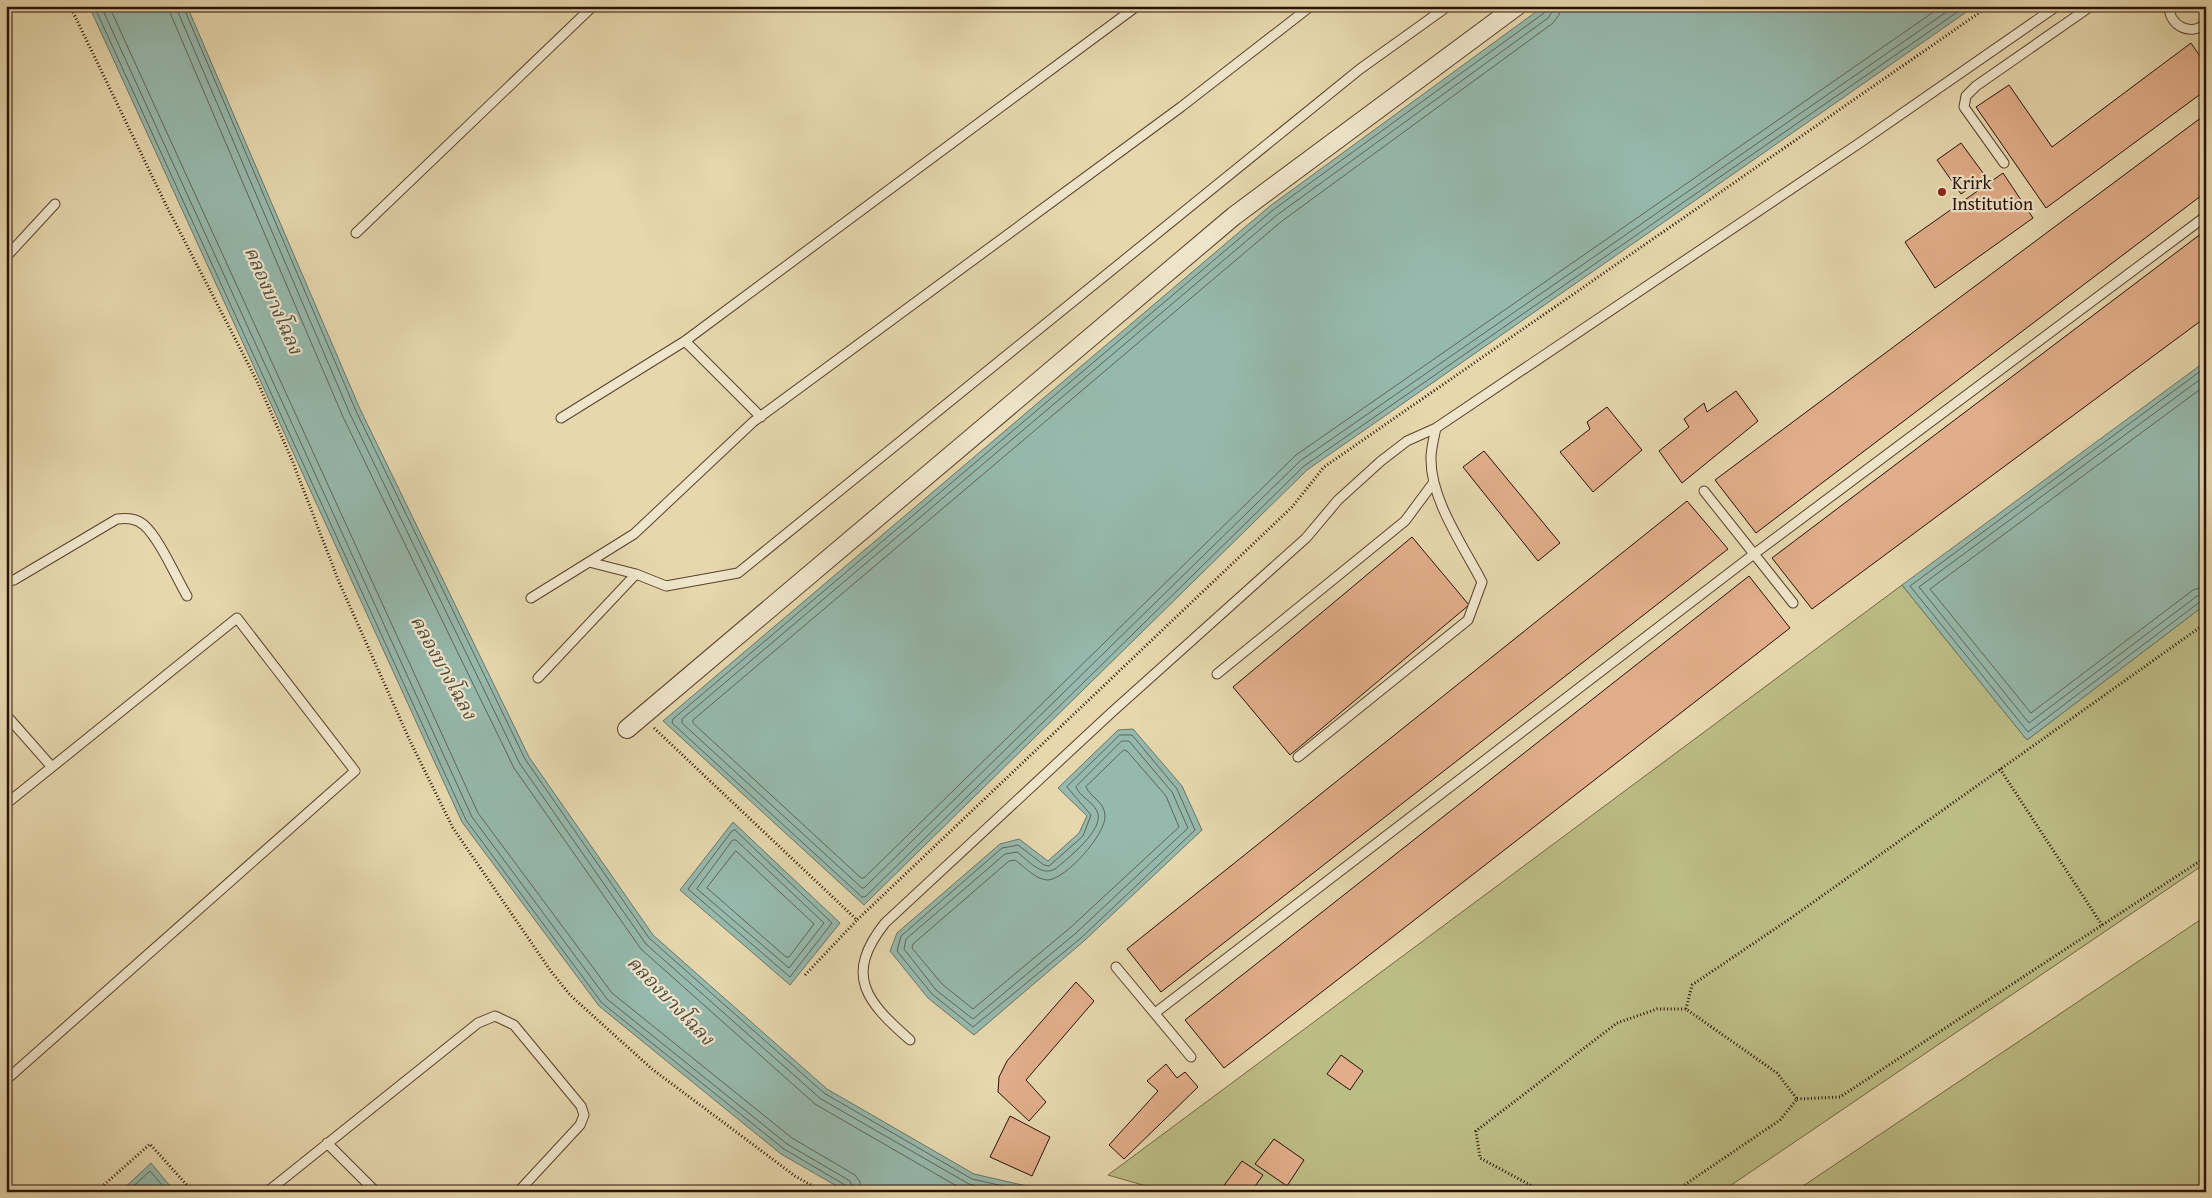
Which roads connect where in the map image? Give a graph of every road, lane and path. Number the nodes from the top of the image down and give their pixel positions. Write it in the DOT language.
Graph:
graph roads {
  1 [pos="70,6"];
  2 [pos="593,6"];
  3 [pos="1136,6"];
  4 [pos="1311,6"];
  5 [pos="1448,6"];
  6 [pos="1517,6"];
  7 [pos="1989,6"];
  8 [pos="2057,6"];
  9 [pos="2091,6"];
  10 [pos="2169,6"];
  11 [pos="2206,23"];
  12 [pos="2004,162"];
  13 [pos="55,204"];
  14 [pos="2206,216"];
  15 [pos="356,233"];
  16 [pos="6,258"];
  17 [pos="684,341"];
  18 [pos="761,417"];
  19 [pos="561,418"];
  20 [pos="1436,428"];
  21 [pos="1434,482"];
  22 [pos="1704,491"];
  23 [pos="1754,554"];
  24 [pos="588,562"];
  25 [pos="636,574"];
  26 [pos="6,581"];
  27 [pos="187,596"];
  28 [pos="531,598"];
  29 [pos="1794,604"];
  30 [pos="2206,623"];
  31 [pos="1217,674"];
  32 [pos="538,678"];
  33 [pos="6,715"];
  34 [pos="654,728"];
  35 [pos="627,729"];
  36 [pos="1298,757"];
  37 [pos="51,766"];
  38 [pos="2000,769"];
  39 [pos="6,804"];
  40 [pos="2206,858"];
  41 [pos="857,920"];
  42 [pos="2102,925"];
  43 [pos="1116,967"];
  44 [pos="805,975"];
  45 [pos="1686,1009"];
  46 [pos="1155,1013"];
  47 [pos="910,1040"];
  48 [pos="1191,1057"];
  49 [pos="6,1080"];
  50 [pos="1797,1099"];
  51 [pos="327,1143"];
  52 [pos="96,1192"];
  53 [pos="193,1192"];
  54 [pos="267,1192"];
  55 [pos="376,1192"];
  56 [pos="518,1192"];
  57 [pos="823,1192"];
  58 [pos="1543,1192"];
  59 [pos="1674,1192"];
  1 -- 57 [label="path"];
  2 -- 15 [label="lane"];
  3 -- 17 [label="lane"];
  4 -- 18 [label="lane"];
  5 -- 25 [label="lane"];
  6 -- 35 [label="street"];
  7 -- 41 [label="path"];
  8 -- 20 [label="lane"];
  9 -- 12 [label="lane"];
  10 -- 11 [label="lane"];
  13 -- 16 [label="lane"];
  14 -- 23 [label="lane"];
  17 -- 18 [label="lane"];
  17 -- 19 [label="lane"];
  18 -- 24 [label="lane"];
  20 -- 21 [label="lane"];
  20 -- 47 [label="lane"];
  21 -- 31 [label="lane"];
  21 -- 36 [label="lane"];
  22 -- 23 [label="lane"];
  23 -- 29 [label="lane"];
  23 -- 46 [label="lane"];
  24 -- 25 [label="lane"];
  24 -- 28 [label="lane"];
  25 -- 32 [label="lane"];
  26 -- 27 [label="lane"];
  30 -- 38 [label="path"];
  33 -- 37 [label="lane"];
  34 -- 41 [label="path"];
  37 -- 39 [label="lane"];
  37 -- 49 [label="lane"];
  38 -- 42 [label="path"];
  38 -- 45 [label="path"];
  40 -- 42 [label="path"];
  41 -- 44 [label="path"];
  42 -- 50 [label="path"];
  43 -- 46 [label="lane"];
  45 -- 50 [label="path"];
  45 -- 58 [label="path"];
  46 -- 48 [label="lane"];
  50 -- 59 [label="path"];
  51 -- 54 [label="lane"];
  51 -- 55 [label="lane"];
  51 -- 56 [label="lane"];
  52 -- 53 [label="path"];
}
